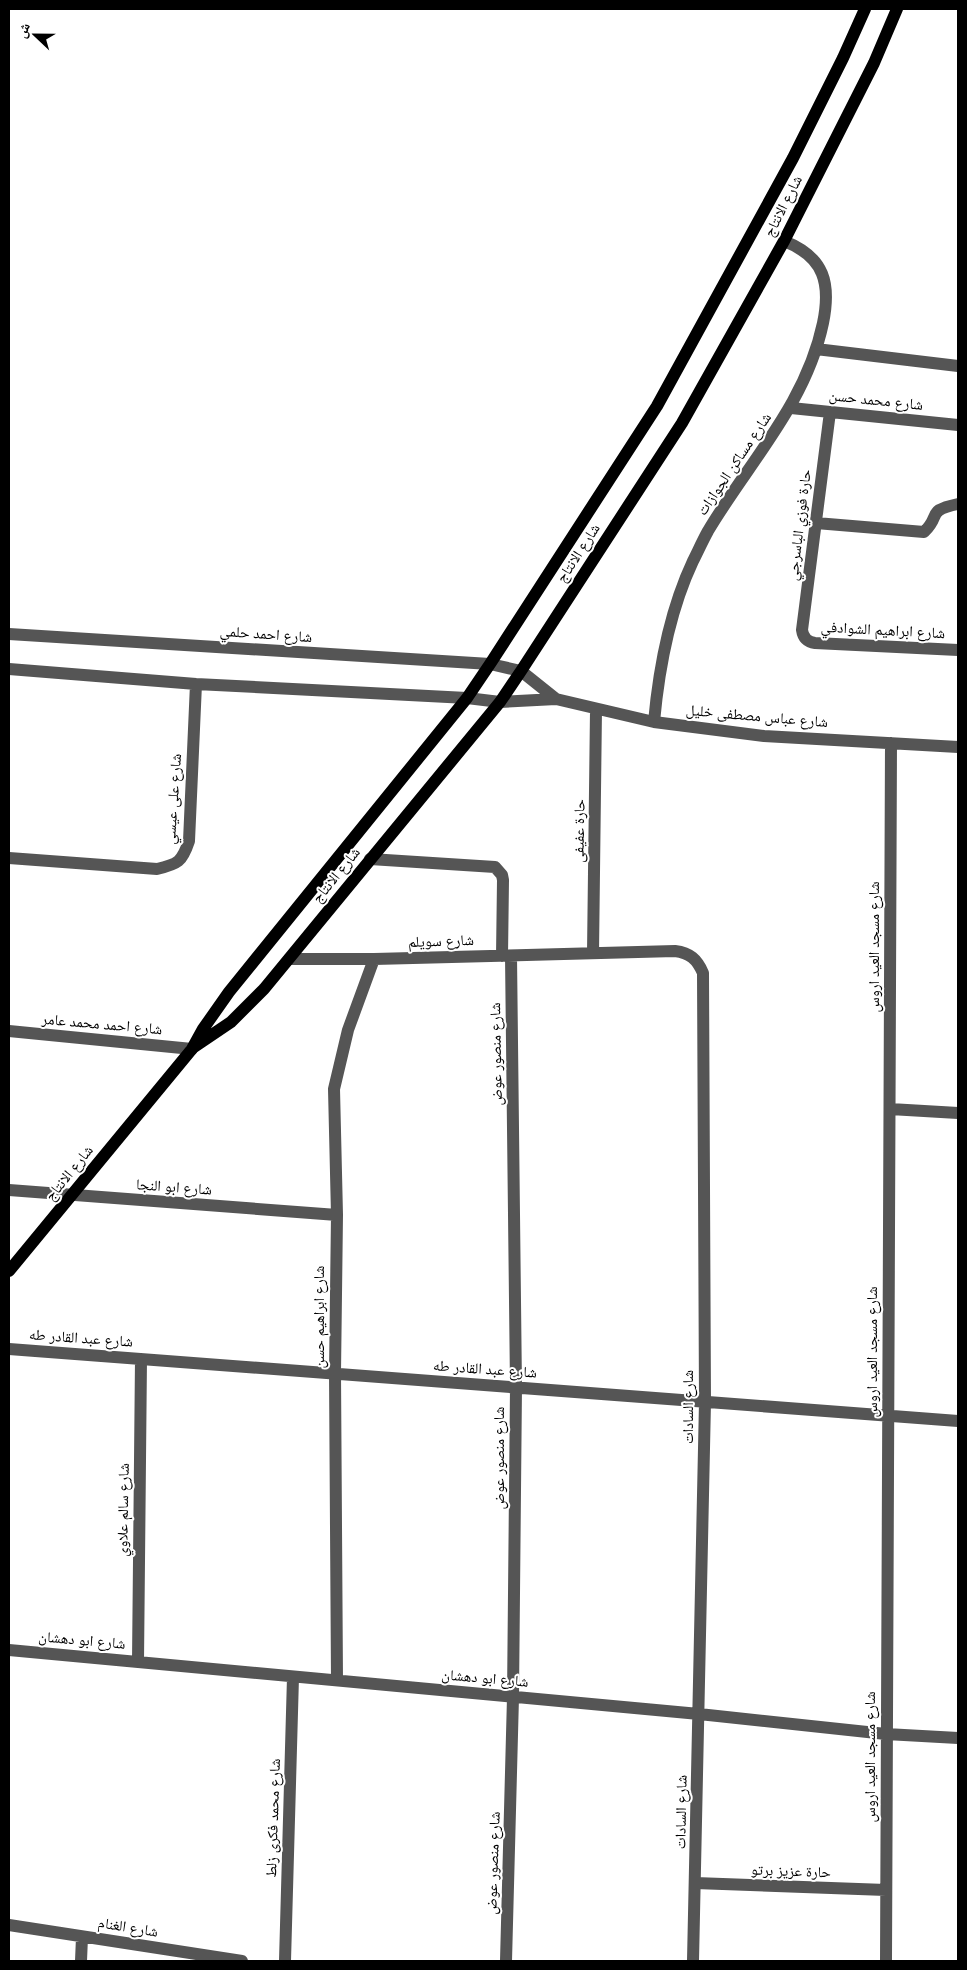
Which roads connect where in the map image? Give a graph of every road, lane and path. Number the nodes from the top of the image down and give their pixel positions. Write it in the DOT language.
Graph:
graph roads {
  1 [pos="865,9"];
  2 [pos="897,9"];
  3 [pos="784,242"];
  4 [pos="816,349"];
  5 [pos="958,366"];
  6 [pos="791,408"];
  7 [pos="830,412"];
  8 [pos="958,425"];
  9 [pos="958,504"];
  10 [pos="816,523"];
  11 [pos="9,634"];
  12 [pos="808,640"];
  13 [pos="958,650"];
  14 [pos="490,664"];
  15 [pos="9,669"];
  16 [pos="521,672"];
  17 [pos="196,684"];
  18 [pos="467,698"];
  19 [pos="556,699"];
  20 [pos="500,702"];
  21 [pos="596,710"];
  22 [pos="654,722"];
  23 [pos="891,743"];
  24 [pos="958,747"];
  25 [pos="9,858"];
  26 [pos="370,859"];
  27 [pos="593,953"];
  28 [pos="506,956"];
  29 [pos="289,959"];
  30 [pos="374,959"];
  31 [pos="9,1031"];
  32 [pos="192,1049"];
  33 [pos="890,1109"];
  34 [pos="958,1113"];
  35 [pos="9,1190"];
  36 [pos="71,1196"];
  37 [pos="337,1215"];
  38 [pos="9,1271"];
  39 [pos="9,1349"];
  40 [pos="141,1358"];
  41 [pos="335,1374"];
  42 [pos="516,1387"];
  43 [pos="705,1402"];
  44 [pos="888,1416"];
  45 [pos="958,1421"];
  46 [pos="9,1650"];
  47 [pos="138,1662"];
  48 [pos="294,1677"];
  49 [pos="336,1680"];
  50 [pos="513,1697"];
  51 [pos="699,1714"];
  52 [pos="886,1734"];
  53 [pos="958,1738"];
  54 [pos="695,1883"];
  55 [pos="886,1890"];
  56 [pos="9,1925"];
  57 [pos="82,1937"];
  58 [pos="81,1961"];
  59 [pos="242,1961"];
  60 [pos="285,1961"];
  61 [pos="506,1961"];
  62 [pos="694,1961"];
  63 [pos="886,1961"];
  1 -- 14 [label="main road, شارع الانتاج"];
  2 -- 3 [label="main road, شارع الانتاج"];
  3 -- 4 [label="street, شارع مساكن الجوازات"];
  3 -- 16 [label="main road, شارع الانتاج"];
  4 -- 5 [label="street"];
  4 -- 6 [label="street, شارع مساكن الجوازات"];
  6 -- 7 [label="street, شارع محمد حسن"];
  6 -- 22 [label="street, شارع مساكن الجوازات"];
  7 -- 8 [label="street, شارع محمد حسن"];
  7 -- 10 [label="street, حارة فوزي الباسرجي"];
  9 -- 10 [label="street"];
  10 -- 12 [label="street, حارة فوزي الباسرجي"];
  11 -- 14 [label="street, شارع احمد حلمي"];
  12 -- 13 [label="street, شارع ابراهيم الشوادفي"];
  14 -- 16 [label="street, شارع احمد حلمي"];
  14 -- 18 [label="main road, شارع الانتاج"];
  15 -- 17 [label="street"];
  16 -- 19 [label="street, شارع عباس مصطفى خليل"];
  16 -- 20 [label="main road, شارع الانتاج"];
  17 -- 18 [label="street"];
  17 -- 25 [label="street, شارع على عيسي"];
  18 -- 20 [label="street"];
  18 -- 32 [label="main road, شارع الانتاج"];
  19 -- 20 [label="street, شارع عباس مصطفى خليل"];
  19 -- 21 [label="street, شارع عباس مصطفى خليل"];
  20 -- 26 [label="main road, شارع الانتاج"];
  21 -- 22 [label="street, شارع عباس مصطفى خليل"];
  21 -- 27 [label="street, حارة عفيفى"];
  22 -- 23 [label="street, شارع عباس مصطفى خليل"];
  23 -- 24 [label="street, شارع عباس مصطفى خليل"];
  23 -- 33 [label="street, شارع مسجد العيد اروس"];
  26 -- 28 [label="street, شارع منصور عوض"];
  26 -- 29 [label="main road, شارع الانتاج"];
  27 -- 28 [label="street, شارع سويلم"];
  27 -- 43 [label="street, شارع السادات"];
  28 -- 30 [label="street, شارع سويلم"];
  28 -- 42 [label="street, شارع منصور عوض"];
  29 -- 30 [label="street, شارع سويلم"];
  29 -- 32 [label="main road, شارع الانتاج"];
  30 -- 37 [label="street, شارع ابراهيم حسن"];
  31 -- 32 [label="street, شارع احمد محمد عامر"];
  32 -- 36 [label="main road, شارع الانتاج"];
  33 -- 34 [label="street"];
  33 -- 44 [label="street, شارع مسجد العيد اروس"];
  35 -- 36 [label="street, شارع ابو النجا"];
  36 -- 37 [label="street, شارع ابو النجا"];
  36 -- 38 [label="main road, شارع الانتاج"];
  37 -- 41 [label="street, شارع ابراهيم حسن"];
  39 -- 40 [label="street, شارع عبد القادر طه"];
  40 -- 41 [label="street, شارع عبد القادر طه"];
  40 -- 47 [label="street, شارع سالم علاوي"];
  41 -- 42 [label="street, شارع عبد القادر طه"];
  41 -- 49 [label="street, شارع ابراهيم حسن"];
  42 -- 43 [label="street, شارع عبد القادر طه"];
  42 -- 50 [label="street, شارع منصور عوض"];
  43 -- 44 [label="street, شارع عبد القادر طه"];
  43 -- 51 [label="street, شارع السادات"];
  44 -- 45 [label="street, شارع عبد القادر طه"];
  44 -- 52 [label="street, شارع مسجد العيد اروس"];
  46 -- 47 [label="street, شارع ابو دهشان"];
  47 -- 48 [label="street, شارع ابو دهشان"];
  48 -- 49 [label="street, شارع ابو دهشان"];
  48 -- 60 [label="street, شارع محمد فكرى زلط"];
  49 -- 50 [label="street, شارع ابو دهشان"];
  50 -- 51 [label="street, شارع ابو دهشان"];
  50 -- 61 [label="street, شارع منصور عوض"];
  51 -- 52 [label="street, شارع ابو دهشان"];
  51 -- 54 [label="street, شارع السادات"];
  52 -- 53 [label="street, شارع ابو دهشان"];
  52 -- 55 [label="street, شارع مسجد العيد اروس"];
  54 -- 55 [label="street, حارة عزيز برتو"];
  54 -- 62 [label="street, شارع السادات"];
  55 -- 63 [label="street, شارع مسجد العيد اروس"];
  56 -- 57 [label="street, شارع الغنام"];
  57 -- 58 [label="street"];
  57 -- 59 [label="street, شارع الغنام"];
}
